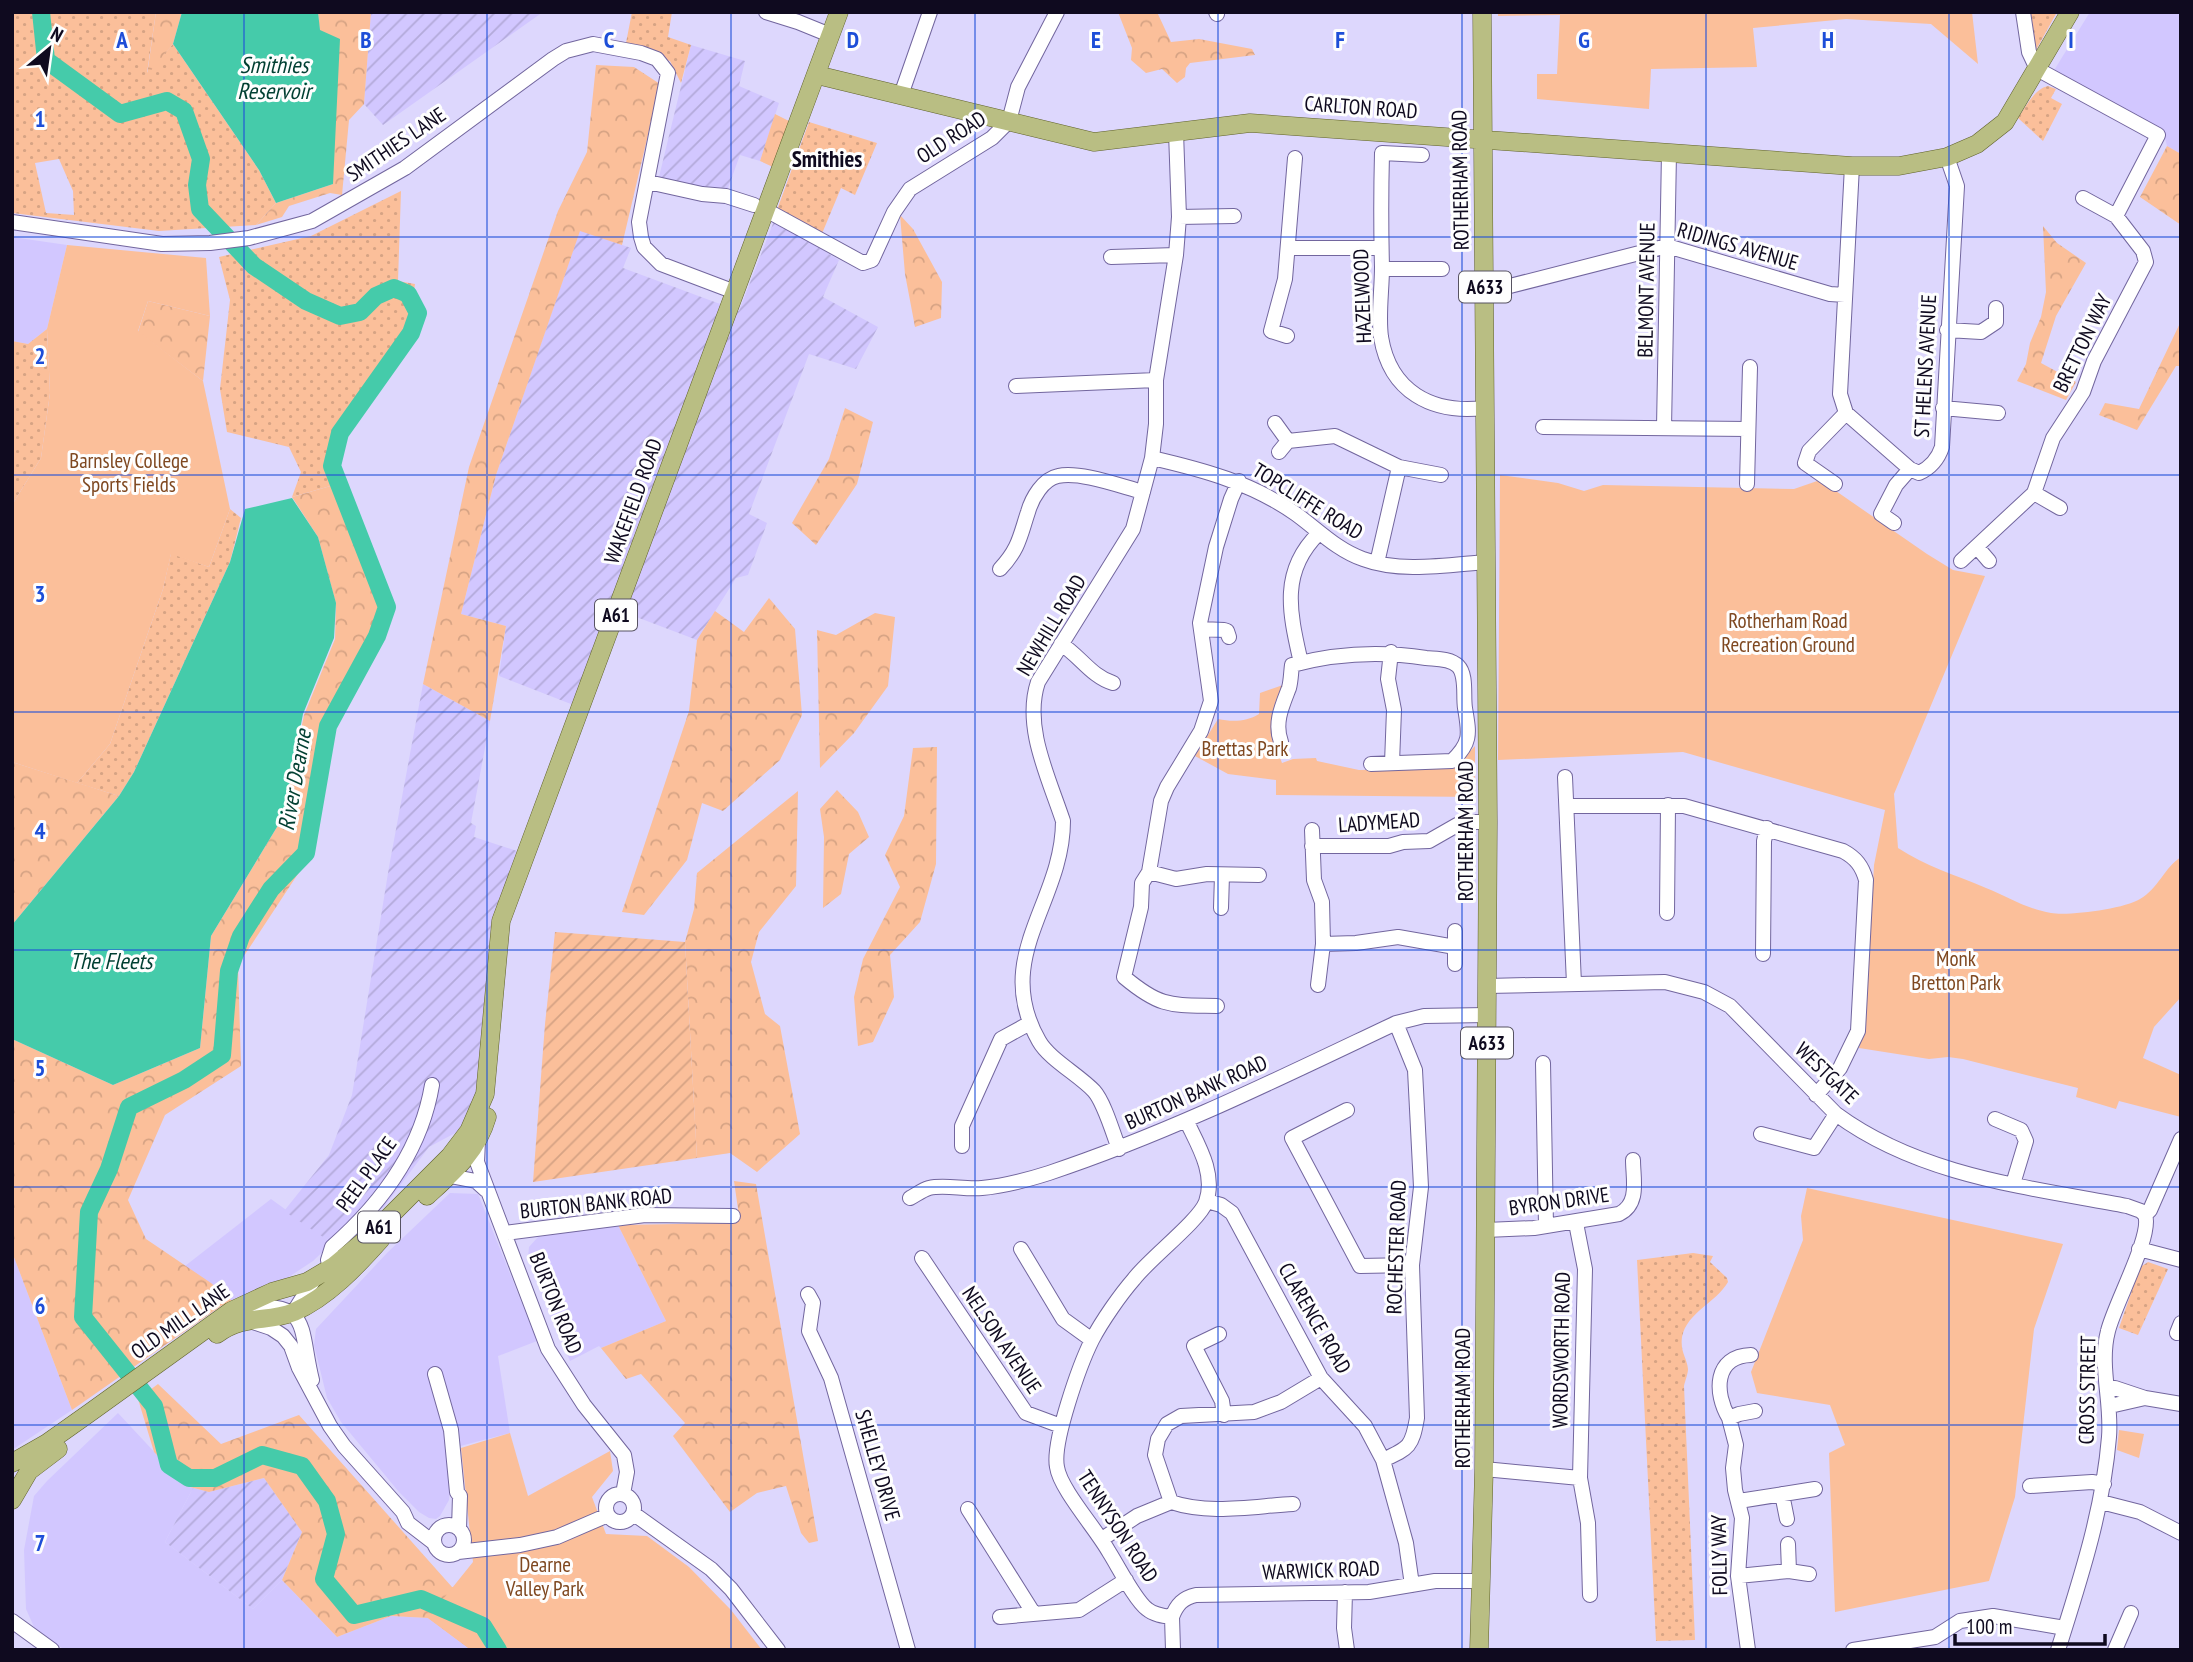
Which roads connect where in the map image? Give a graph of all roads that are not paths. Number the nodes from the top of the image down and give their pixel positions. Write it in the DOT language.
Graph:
graph roads {
  1 [pos="766,12"];
  2 [pos="839,12"];
  3 [pos="930,12"];
  4 [pos="1482,12"];
  5 [pos="2023,12"];
  6 [pos="2070,12"];
  7 [pos="1057,13"];
  8 [pos="830,35"];
  9 [pos="2037,69"];
  10 [pos="817,75"];
  11 [pos="901,95"];
  12 [pos="1009,121"];
  13 [pos="1176,132"];
  14 [pos="1481,138"];
  15 [pos="1669,153"];
  16 [pos="1422,155"];
  17 [pos="1947,157"];
  18 [pos="1296,158"];
  19 [pos="1852,166"];
  20 [pos="648,182"];
  21 [pos="2083,198"];
  22 [pos="760,208"];
  23 [pos="1179,216"];
  24 [pos="1234,216"];
  25 [pos="2116,216"];
  26 [pos="12,222"];
  27 [pos="1667,246"];
  28 [pos="1289,248"];
  29 [pos="1381,248"];
  30 [pos="1176,255"];
  31 [pos="1111,257"];
  32 [pos="1382,269"];
  33 [pos="1442,269"];
  34 [pos="1498,289"];
  35 [pos="735,292"];
  36 [pos="1846,295"];
  37 [pos="1996,308"];
  38 [pos="1947,330"];
  39 [pos="1287,336"];
  40 [pos="1750,367"];
  41 [pos="1156,380"];
  42 [pos="1016,386"];
  43 [pos="1484,408"];
  44 [pos="1943,408"];
  45 [pos="1846,413"];
  46 [pos="1998,413"];
  47 [pos="1275,424"];
  48 [pos="1543,427"];
  49 [pos="1664,428"];
  50 [pos="1748,429"];
  51 [pos="1152,458"];
  52 [pos="1399,467"];
  53 [pos="1910,469"];
  54 [pos="1441,475"];
  55 [pos="1239,481"];
  56 [pos="1747,484"];
  57 [pos="1835,484"];
  58 [pos="1143,492"];
  59 [pos="2034,493"];
  60 [pos="2060,508"];
  61 [pos="1894,523"];
  62 [pos="1320,533"];
  63 [pos="1977,547"];
  64 [pos="1961,561"];
  65 [pos="1989,561"];
  66 [pos="1486,562"];
  67 [pos="1377,563"];
  68 [pos="1000,569"];
  69 [pos="1201,629"];
  70 [pos="1229,637"];
  71 [pos="1062,644"];
  72 [pos="1391,652"];
  73 [pos="1301,663"];
  74 [pos="1113,683"];
  75 [pos="1281,743"];
  76 [pos="1392,763"];
  77 [pos="1371,764"];
  78 [pos="1566,777"];
  79 [pos="1668,805"];
  80 [pos="1567,806"];
  81 [pos="1488,822"];
  82 [pos="1767,828"];
  83 [pos="1312,830"];
  84 [pos="1312,846"];
  85 [pos="1149,872"];
  86 [pos="1222,875"];
  87 [pos="1259,875"];
  88 [pos="1221,908"];
  89 [pos="1667,913"];
  90 [pos="1455,931"];
  91 [pos="1323,944"];
  92 [pos="1758,945"];
  93 [pos="1455,947"];
  94 [pos="1455,964"];
  95 [pos="1318,985"];
  96 [pos="1574,985"];
  97 [pos="1487,986"];
  98 [pos="1217,1006"];
  99 [pos="1487,1015"];
  100 [pos="1030,1023"];
  101 [pos="1396,1023"];
  102 [pos="1543,1063"];
  103 [pos="432,1085"];
  104 [pos="485,1094"];
  105 [pos="1816,1095"];
  106 [pos="1347,1110"];
  107 [pos="1836,1114"];
  108 [pos="1995,1119"];
  109 [pos="1187,1122"];
  110 [pos="1761,1134"];
  111 [pos="2181,1139"];
  112 [pos="478,1141"];
  113 [pos="965,1141"];
  114 [pos="1119,1149"];
  115 [pos="1633,1160"];
  116 [pos="450,1176"];
  117 [pos="2013,1184"];
  118 [pos="489,1194"];
  119 [pos="916,1199"];
  120 [pos="1207,1201"];
  121 [pos="2145,1215"];
  122 [pos="733,1216"];
  123 [pos="1576,1223"];
  124 [pos="1546,1226"];
  125 [pos="1486,1230"];
  126 [pos="505,1233"];
  127 [pos="2139,1248"];
  128 [pos="1021,1249"];
  129 [pos="922,1258"];
  130 [pos="2181,1260"];
  131 [pos="1412,1265"];
  132 [pos="339,1271"];
  133 [pos="315,1278"];
  134 [pos="808,1294"];
  135 [pos="238,1316"];
  136 [pos="294,1316"];
  137 [pos="1219,1334"];
  138 [pos="1092,1340"];
  139 [pos="291,1346"];
  140 [pos="1751,1355"];
  141 [pos="435,1374"];
  142 [pos="1321,1378"];
  143 [pos="2108,1388"];
  144 [pos="2145,1398"];
  145 [pos="2181,1404"];
  146 [pos="318,1406"];
  147 [pos="2110,1406"];
  148 [pos="1755,1411"];
  149 [pos="1224,1415"];
  150 [pos="1730,1418"];
  151 [pos="1061,1426"];
  152 [pos="1383,1460"];
  153 [pos="1484,1469"];
  154 [pos="18,1470"];
  155 [pos="1580,1478"];
  156 [pos="2104,1484"];
  157 [pos="2030,1486"];
  158 [pos="1815,1489"];
  159 [pos="457,1492"];
  160 [pos="623,1494"];
  161 [pos="1782,1494"];
  162 [pos="12,1500"];
  163 [pos="1171,1502"];
  164 [pos="1739,1502"];
  165 [pos="2101,1502"];
  166 [pos="1293,1504"];
  167 [pos="968,1509"];
  168 [pos="634,1514"];
  169 [pos="608,1515"];
  170 [pos="1787,1519"];
  171 [pos="438,1533"];
  172 [pos="462,1533"];
  173 [pos="2181,1533"];
  174 [pos="1102,1539"];
  175 [pos="1788,1544"];
  176 [pos="492,1547"];
  177 [pos="458,1552"];
  178 [pos="1789,1571"];
  179 [pos="1809,1574"];
  180 [pos="1738,1577"];
  181 [pos="1126,1580"];
  182 [pos="1481,1581"];
  183 [pos="1412,1586"];
  184 [pos="1345,1592"];
  185 [pos="1590,1595"];
  186 [pos="2131,1613"];
  187 [pos="1034,1614"];
  188 [pos="1000,1617"];
  189 [pos="1172,1617"];
  190 [pos="12,1621"];
  191 [pos="2064,1628"];
  192 [pos="1936,1643"];
  193 [pos="52,1650"];
  194 [pos="778,1650"];
  195 [pos="908,1650"];
  196 [pos="1173,1650"];
  197 [pos="1347,1650"];
  198 [pos="1479,1650"];
  199 [pos="1748,1650"];
  200 [pos="1853,1650"];
  201 [pos="2057,1650"];
  202 [pos="2115,1650"];
  1 -- 8 [label="street"];
  2 -- 8 [label="main road, WAKEFIELD ROAD / A61"];
  3 -- 11 [label="street"];
  4 -- 14 [label="main road, ROTHERHAM ROAD / A633"];
  5 -- 9 [label="street"];
  6 -- 9 [label="main road, CARLTON ROAD"];
  7 -- 12 [label="street, OLD ROAD"];
  8 -- 10 [label="main road, WAKEFIELD ROAD / A61"];
  9 -- 17 [label="main road, CARLTON ROAD"];
  9 -- 25 [label="street"];
  10 -- 11 [label="main road, CARLTON ROAD"];
  10 -- 22 [label="main road, WAKEFIELD ROAD / A61"];
  11 -- 12 [label="main road, CARLTON ROAD"];
  12 -- 13 [label="main road, CARLTON ROAD"];
  12 -- 22 [label="street, OLD ROAD"];
  13 -- 14 [label="main road, CARLTON ROAD"];
  13 -- 23 [label="street, NEWHILL ROAD"];
  14 -- 15 [label="main road, CARLTON ROAD"];
  14 -- 43 [label="main road, ROTHERHAM ROAD / A633"];
  15 -- 19 [label="main road, CARLTON ROAD"];
  15 -- 27 [label="street, BELMONT AVENUE"];
  16 -- 29 [label="street, HAZELWOOD"];
  17 -- 19 [label="main road, CARLTON ROAD"];
  17 -- 38 [label="street, ST HELENS AVENUE"];
  18 -- 28 [label="street"];
  19 -- 36 [label="street"];
  20 -- 22 [label="street"];
  20 -- 26 [label="street, SMITHIES LANE"];
  20 -- 35 [label="street, SMITHIES LANE"];
  21 -- 25 [label="street, BRETTON WAY"];
  22 -- 35 [label="main road, WAKEFIELD ROAD / A61"];
  23 -- 24 [label="street"];
  23 -- 30 [label="street, NEWHILL ROAD"];
  25 -- 59 [label="street, BRETTON WAY"];
  27 -- 34 [label="street, RIDINGS AVENUE"];
  27 -- 36 [label="street, RIDINGS AVENUE"];
  27 -- 49 [label="street, BELMONT AVENUE"];
  28 -- 29 [label="street"];
  28 -- 39 [label="street"];
  29 -- 32 [label="street, HAZELWOOD"];
  30 -- 31 [label="street"];
  30 -- 41 [label="street, NEWHILL ROAD"];
  32 -- 33 [label="street"];
  32 -- 43 [label="street, HAZELWOOD"];
  35 -- 104 [label="main road, WAKEFIELD ROAD / A61"];
  36 -- 45 [label="street"];
  37 -- 38 [label="street"];
  38 -- 44 [label="street, ST HELENS AVENUE"];
  40 -- 50 [label="street"];
  41 -- 42 [label="street"];
  41 -- 51 [label="street, NEWHILL ROAD"];
  43 -- 66 [label="main road, ROTHERHAM ROAD / A633"];
  44 -- 46 [label="street"];
  44 -- 53 [label="street, ST HELENS AVENUE"];
  45 -- 53 [label="street, ST HELENS AVENUE"];
  45 -- 57 [label="street"];
  47 -- 52 [label="street"];
  48 -- 49 [label="street"];
  49 -- 50 [label="street"];
  50 -- 56 [label="street"];
  51 -- 55 [label="street, TOPCLIFFE ROAD"];
  51 -- 58 [label="street, NEWHILL ROAD"];
  52 -- 54 [label="street"];
  52 -- 67 [label="street"];
  53 -- 61 [label="street"];
  55 -- 62 [label="street, TOPCLIFFE ROAD"];
  55 -- 69 [label="street"];
  58 -- 68 [label="street"];
  58 -- 71 [label="street, NEWHILL ROAD"];
  59 -- 60 [label="street"];
  59 -- 63 [label="street, BRETTON WAY"];
  62 -- 67 [label="street, TOPCLIFFE ROAD"];
  62 -- 73 [label="street"];
  63 -- 64 [label="street, BRETTON WAY"];
  63 -- 65 [label="street"];
  66 -- 67 [label="street, TOPCLIFFE ROAD"];
  66 -- 81 [label="main road, ROTHERHAM ROAD / A633"];
  69 -- 70 [label="street"];
  69 -- 85 [label="street"];
  71 -- 74 [label="street"];
  71 -- 100 [label="street, NEWHILL ROAD"];
  72 -- 73 [label="street"];
  72 -- 76 [label="street"];
  72 -- 76 [label="street"];
  73 -- 75 [label="street"];
  76 -- 77 [label="street"];
  78 -- 80 [label="street"];
  79 -- 80 [label="street"];
  79 -- 82 [label="street"];
  79 -- 89 [label="street"];
  80 -- 96 [label="street"];
  81 -- 84 [label="street, LADYMEAD"];
  81 -- 97 [label="main road, ROTHERHAM ROAD / A633"];
  82 -- 92 [label="street"];
  82 -- 105 [label="street"];
  83 -- 84 [label="street, LADYMEAD"];
  84 -- 91 [label="street, LADYMEAD"];
  85 -- 86 [label="street"];
  85 -- 98 [label="street"];
  86 -- 87 [label="street"];
  86 -- 88 [label="street"];
  90 -- 93 [label="street"];
  91 -- 93 [label="street"];
  91 -- 95 [label="street, LADYMEAD"];
  93 -- 94 [label="street"];
  96 -- 97 [label="street, WESTGATE"];
  96 -- 105 [label="street, WESTGATE"];
  97 -- 99 [label="main road, ROTHERHAM ROAD / A633"];
  99 -- 101 [label="street, BURTON BANK ROAD"];
  99 -- 125 [label="main road, ROTHERHAM ROAD / A633"];
  100 -- 113 [label="street"];
  100 -- 114 [label="street, NEWHILL ROAD"];
  101 -- 109 [label="street, BURTON BANK ROAD"];
  101 -- 131 [label="street, ROCHESTER ROAD"];
  102 -- 124 [label="street"];
  103 -- 132 [label="street, PEEL PLACE"];
  104 -- 112 [label="main road, OLD MILL LANE / A61"];
  104 -- 132 [label="main road, OLD MILL LANE / A61"];
  105 -- 107 [label="street, WESTGATE"];
  106 -- 131 [label="street"];
  107 -- 110 [label="street"];
  107 -- 117 [label="street, WESTGATE"];
  108 -- 117 [label="street"];
  109 -- 114 [label="street, BURTON BANK ROAD"];
  109 -- 120 [label="street"];
  111 -- 121 [label="street, CROSS STREET"];
  112 -- 116 [label="main road, OLD MILL LANE / A61"];
  112 -- 118 [label="street, BURTON ROAD"];
  114 -- 119 [label="street, BURTON BANK ROAD"];
  115 -- 123 [label="street, BYRON DRIVE"];
  116 -- 118 [label="street"];
  116 -- 132 [label="main road, OLD MILL LANE / A61"];
  117 -- 121 [label="street, WESTGATE"];
  118 -- 126 [label="street, BURTON ROAD"];
  120 -- 138 [label="street, TENNYSON ROAD"];
  120 -- 142 [label="street, CLARENCE ROAD"];
  121 -- 127 [label="street, CROSS STREET"];
  122 -- 126 [label="street, BURTON BANK ROAD"];
  123 -- 124 [label="street, BYRON DRIVE"];
  123 -- 155 [label="street, WORDSWORTH ROAD"];
  124 -- 125 [label="street, BYRON DRIVE"];
  125 -- 153 [label="main road, ROTHERHAM ROAD / A633"];
  126 -- 160 [label="street, BURTON ROAD"];
  127 -- 130 [label="street"];
  127 -- 143 [label="street, CROSS STREET"];
  128 -- 138 [label="street"];
  129 -- 151 [label="street, NELSON AVENUE"];
  131 -- 152 [label="street, ROCHESTER ROAD"];
  132 -- 133 [label="main road, OLD MILL LANE / A61"];
  132 -- 136 [label="main road, OLD MILL LANE / A61"];
  133 -- 135 [label="main road, OLD MILL LANE / A61"];
  133 -- 136 [label="street"];
  134 -- 195 [label="street, SHELLEY DRIVE"];
  135 -- 136 [label="main road, OLD MILL LANE / A61"];
  135 -- 139 [label="street"];
  135 -- 154 [label="main road, OLD MILL LANE / A61"];
  136 -- 139 [label="street"];
  136 -- 146 [label="street"];
  137 -- 149 [label="street"];
  138 -- 151 [label="street, TENNYSON ROAD"];
  139 -- 146 [label="street"];
  140 -- 150 [label="street, FOLLY WAY"];
  141 -- 159 [label="street"];
  142 -- 149 [label="street"];
  142 -- 152 [label="street, CLARENCE ROAD"];
  143 -- 144 [label="street"];
  143 -- 147 [label="street, CROSS STREET"];
  144 -- 145 [label="street"];
  144 -- 147 [label="street"];
  146 -- 171 [label="street"];
  147 -- 156 [label="street, CROSS STREET"];
  148 -- 150 [label="street"];
  149 -- 163 [label="street"];
  150 -- 164 [label="street, FOLLY WAY"];
  151 -- 174 [label="street, TENNYSON ROAD"];
  152 -- 183 [label="street, CLARENCE ROAD"];
  153 -- 155 [label="street"];
  153 -- 182 [label="main road, ROTHERHAM ROAD / A633"];
  154 -- 162 [label="main road, A61"];
  155 -- 185 [label="street, WORDSWORTH ROAD"];
  156 -- 157 [label="street"];
  156 -- 165 [label="street, CROSS STREET"];
  158 -- 161 [label="street"];
  159 -- 171 [label="street"];
  159 -- 172 [label="street"];
  160 -- 168 [label="street"];
  160 -- 169 [label="street"];
  161 -- 164 [label="street"];
  161 -- 170 [label="street"];
  163 -- 166 [label="street"];
  163 -- 174 [label="street"];
  164 -- 180 [label="street, FOLLY WAY"];
  165 -- 173 [label="street"];
  165 -- 191 [label="street, CROSS STREET"];
  167 -- 187 [label="street"];
  168 -- 169 [label="street"];
  168 -- 194 [label="street"];
  169 -- 176 [label="street"];
  171 -- 172 [label="street"];
  171 -- 177 [label="street"];
  172 -- 176 [label="street"];
  172 -- 177 [label="street"];
  174 -- 181 [label="street, TENNYSON ROAD"];
  175 -- 178 [label="street"];
  176 -- 177 [label="street"];
  178 -- 179 [label="street"];
  178 -- 180 [label="street"];
  180 -- 199 [label="street, FOLLY WAY"];
  181 -- 187 [label="street"];
  181 -- 189 [label="street, TENNYSON ROAD"];
  182 -- 183 [label="street, WARWICK ROAD"];
  182 -- 198 [label="main road, ROTHERHAM ROAD / A633"];
  183 -- 184 [label="street, WARWICK ROAD"];
  184 -- 189 [label="street, WARWICK ROAD"];
  184 -- 197 [label="street"];
  186 -- 202 [label="street"];
  187 -- 188 [label="street"];
  189 -- 196 [label="street"];
  190 -- 193 [label="street"];
  191 -- 192 [label="street"];
  191 -- 201 [label="street, CROSS STREET"];
  192 -- 200 [label="street"];
}
